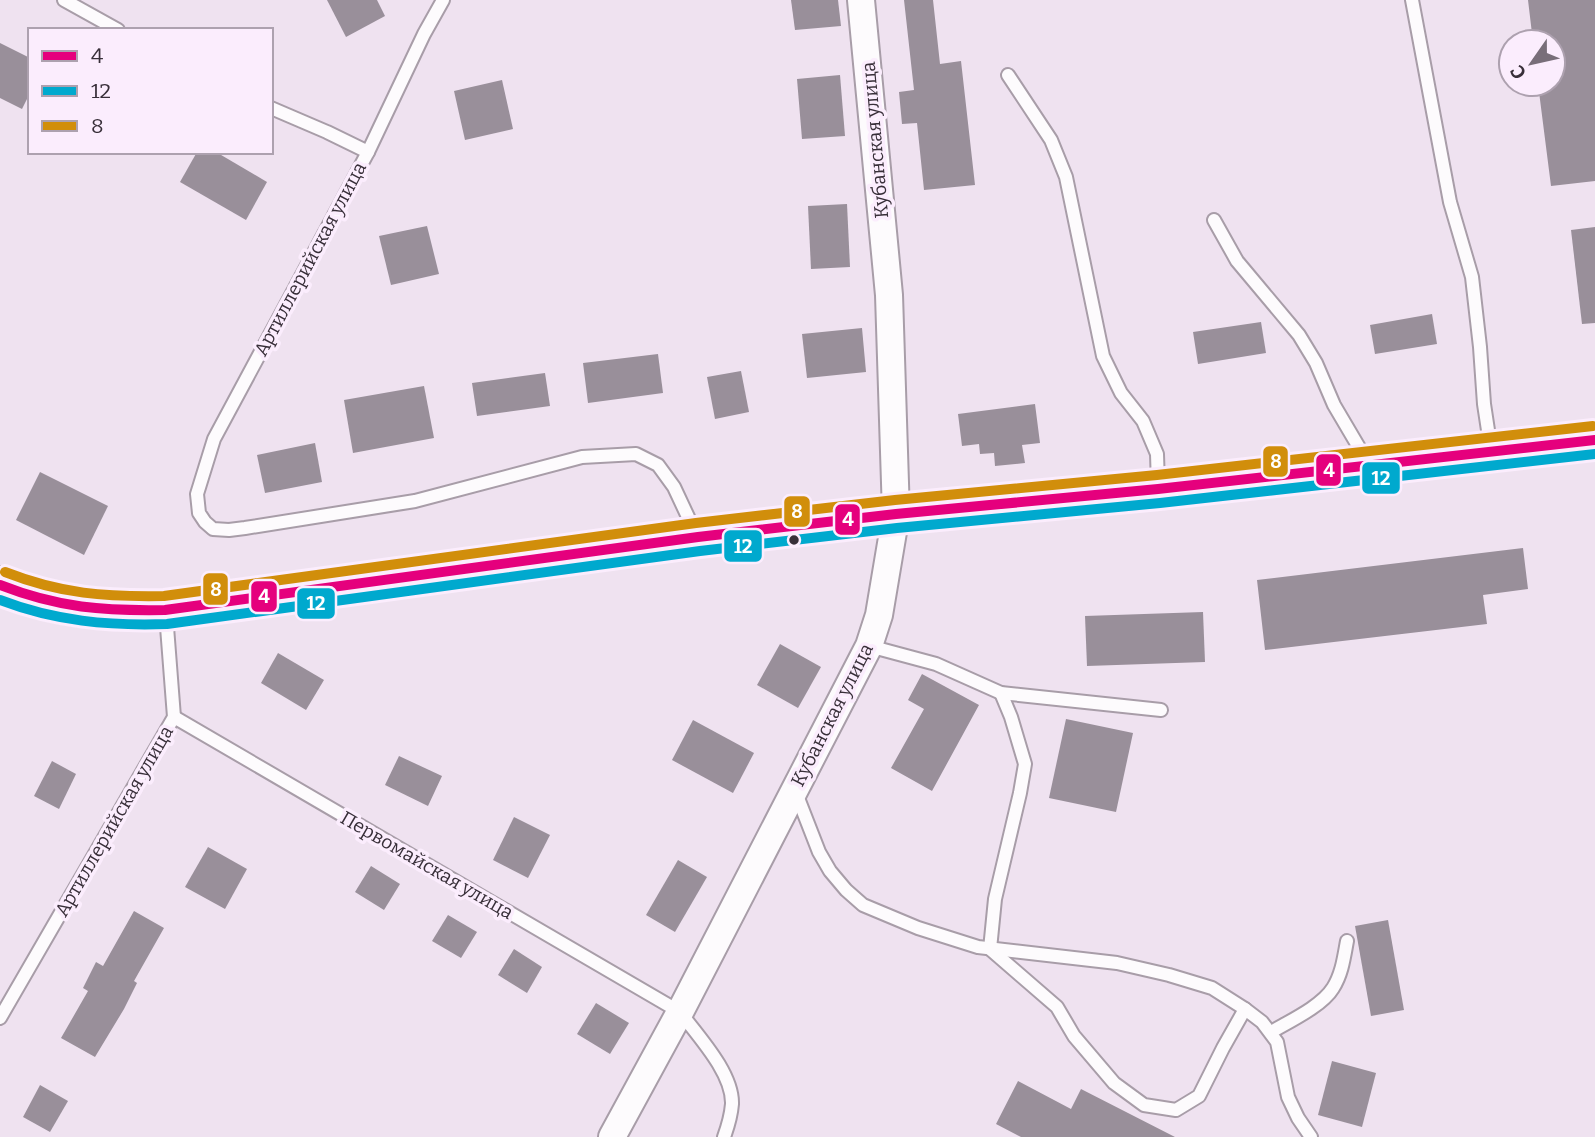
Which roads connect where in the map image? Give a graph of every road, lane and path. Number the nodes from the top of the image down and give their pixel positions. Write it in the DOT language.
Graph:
graph roads {
  1 [pos="64,0"];
  2 [pos="443,0"];
  3 [pos="861,0"];
  4 [pos="1412,0"];
  5 [pos="114,28"];
  6 [pos="1007,75"];
  7 [pos="273,109"];
  8 [pos="368,152"];
  9 [pos="1214,220"];
  10 [pos="1594,440"];
  11 [pos="1494,450"];
  12 [pos="1369,464"];
  13 [pos="1158,489"];
  14 [pos="896,514"];
  15 [pos="698,537"];
  16 [pos="0,585"];
  17 [pos="165,610"];
  18 [pos="869,646"];
  19 [pos="1001,693"];
  20 [pos="1161,710"];
  21 [pos="174,717"];
  22 [pos="794,790"];
  23 [pos="1347,941"];
  24 [pos="990,948"];
  25 [pos="1245,1009"];
  26 [pos="680,1012"];
  27 [pos="0,1018"];
  28 [pos="1271,1032"];
  29 [pos="612,1137"];
  30 [pos="724,1137"];
  31 [pos="1311,1137"];
  1 -- 5 [label="lane"];
  2 -- 8 [label="lane, Артиллерийская улица"];
  3 -- 14 [label="street, Кубанская улица"];
  4 -- 11 [label="lane"];
  6 -- 13 [label="lane"];
  7 -- 8 [label="lane"];
  8 -- 15 [label="lane, Артиллерийская улица"];
  9 -- 12 [label="lane"];
  10 -- 11 [label="main road"];
  11 -- 12 [label="main road"];
  12 -- 13 [label="main road"];
  13 -- 14 [label="main road"];
  14 -- 15 [label="main road"];
  14 -- 18 [label="street, Кубанская улица"];
  15 -- 17 [label="main road"];
  16 -- 17 [label="main road"];
  17 -- 21 [label="lane, Артиллерийская улица"];
  18 -- 19 [label="lane"];
  18 -- 22 [label="street, Кубанская улица"];
  19 -- 20 [label="lane"];
  19 -- 24 [label="lane"];
  21 -- 26 [label="lane, Первомайская улица"];
  21 -- 27 [label="lane, Артиллерийская улица"];
  22 -- 24 [label="lane"];
  22 -- 26 [label="street, Кубанская улица"];
  23 -- 28 [label="lane"];
  24 -- 25 [label="lane"];
  24 -- 25 [label="lane"];
  25 -- 28 [label="lane"];
  26 -- 29 [label="street, Кубанская улица"];
  26 -- 30 [label="lane"];
  28 -- 31 [label="lane"];
}
